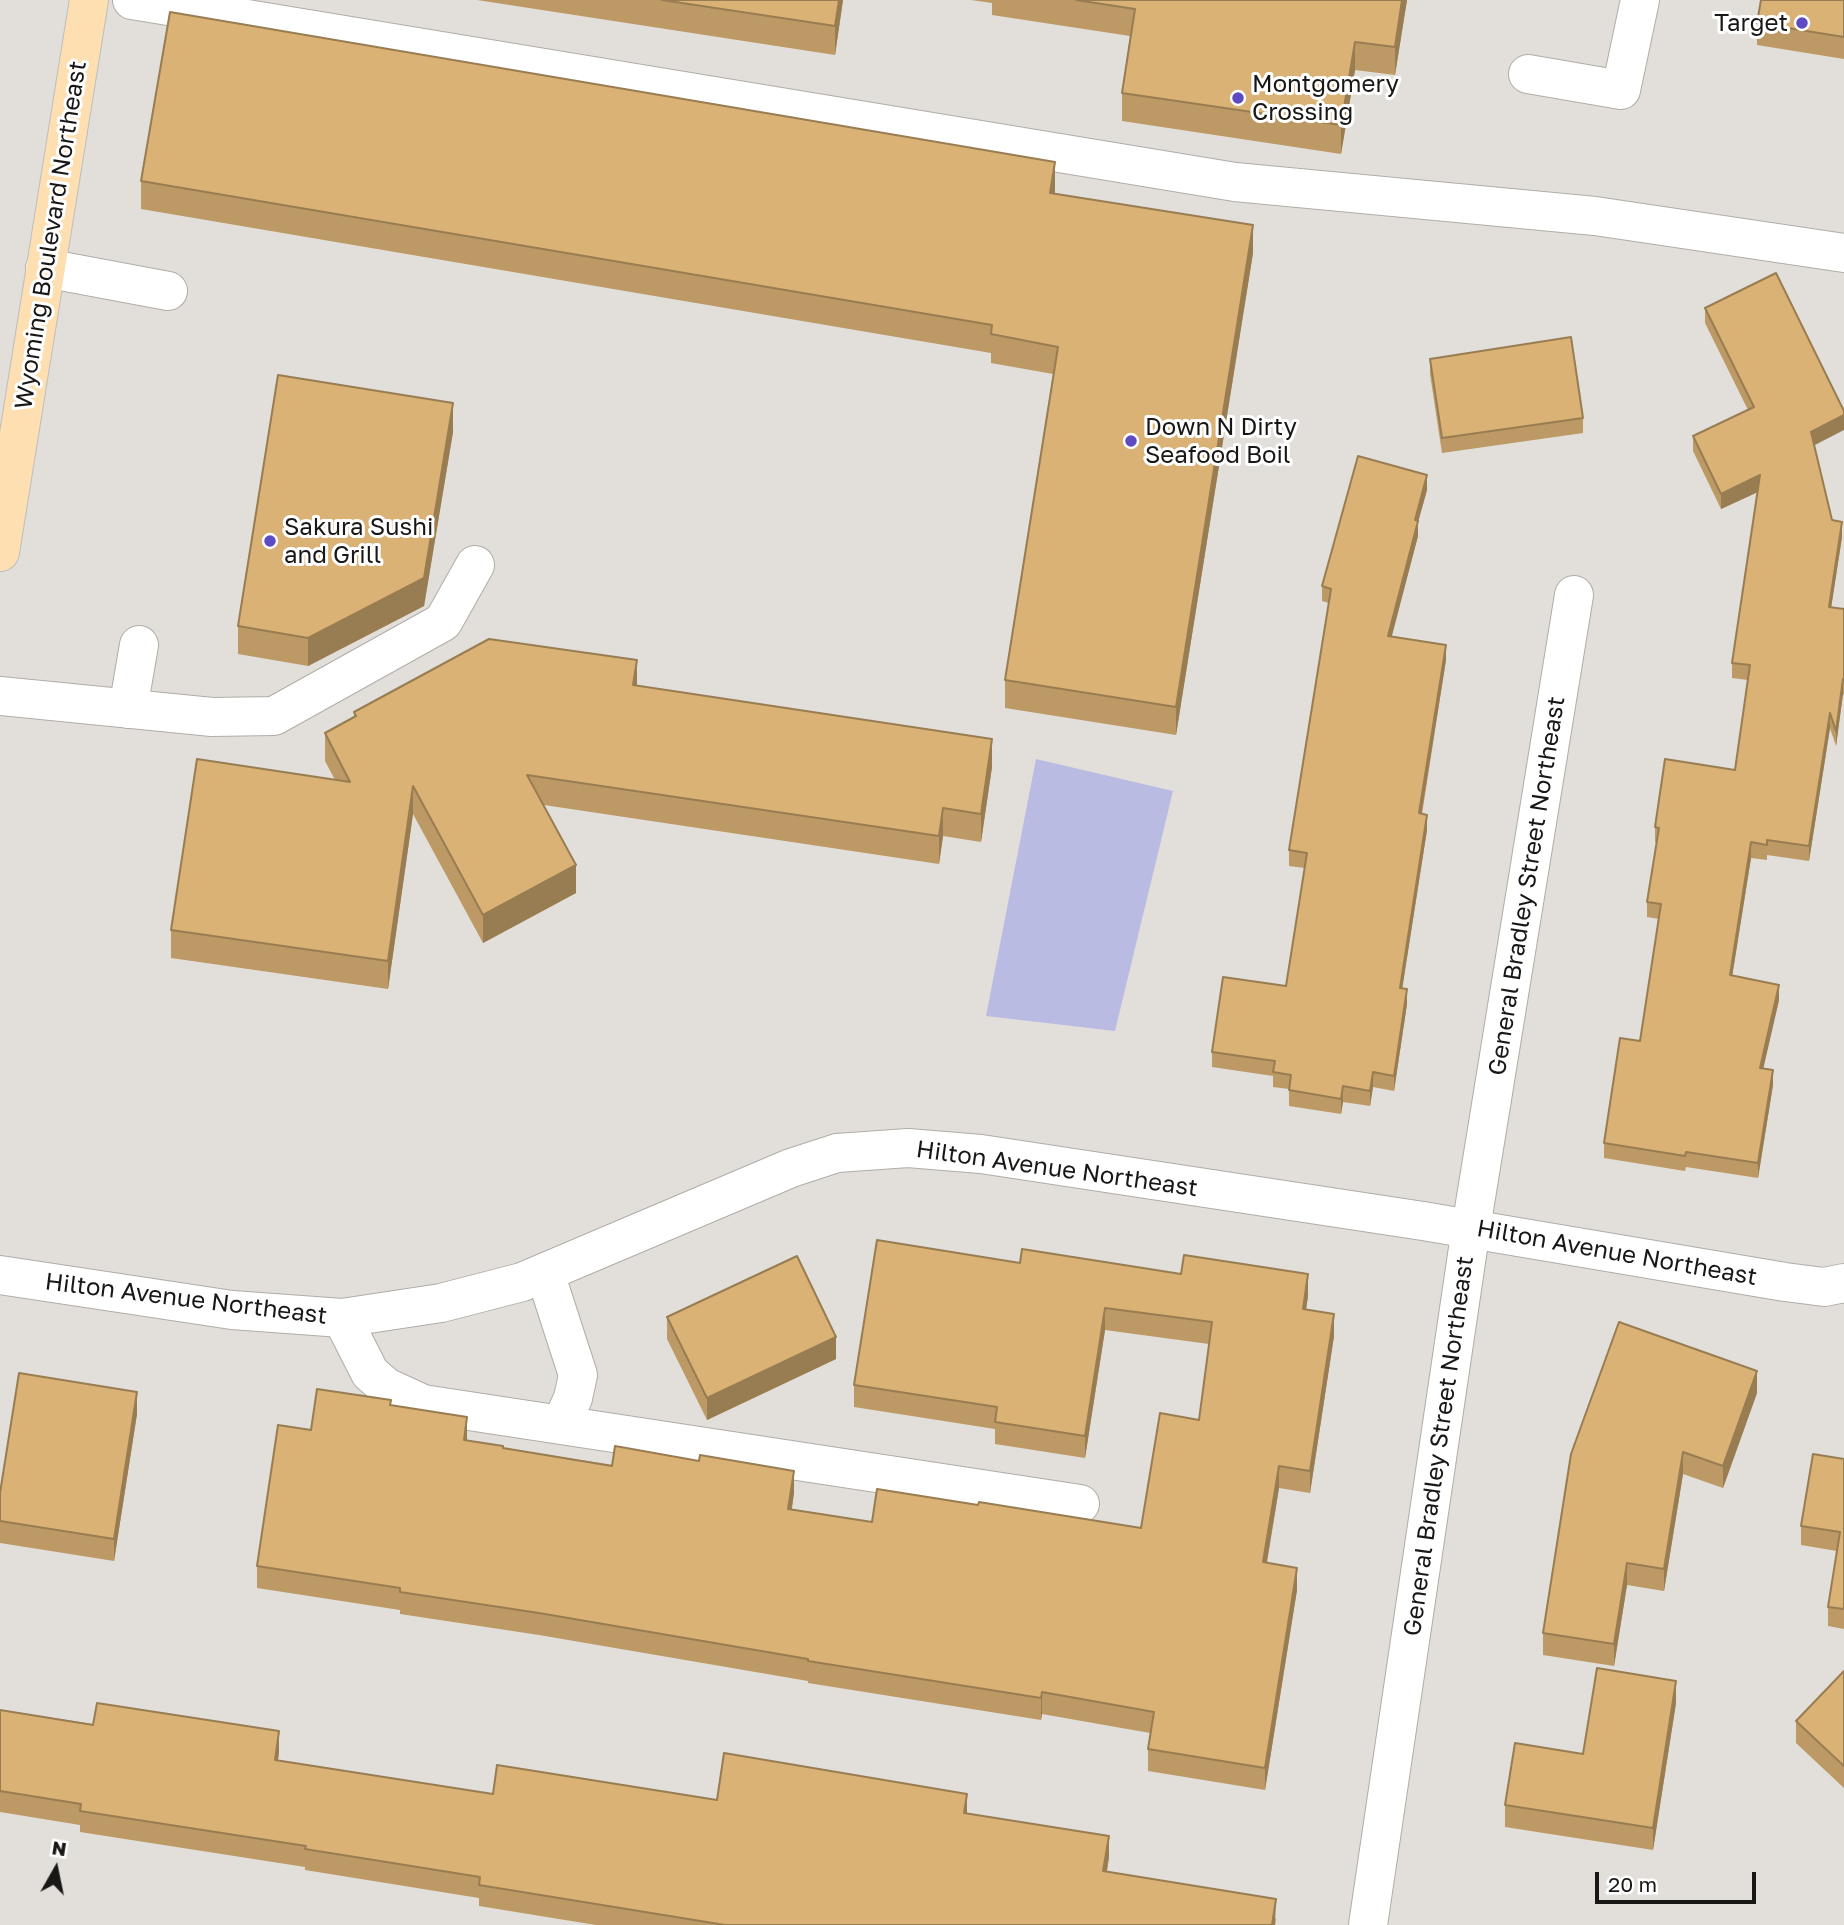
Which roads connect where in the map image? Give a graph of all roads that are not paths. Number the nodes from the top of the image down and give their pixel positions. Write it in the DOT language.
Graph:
graph roads {
  1 [pos="89,0"];
  2 [pos="132,0"];
  3 [pos="1640,0"];
  4 [pos="1528,74"];
  5 [pos="1844,253"];
  6 [pos="46,268"];
  7 [pos="168,291"];
  8 [pos="0,552"];
  9 [pos="475,565"];
  10 [pos="1574,595"];
  11 [pos="139,645"];
  12 [pos="0,696"];
  13 [pos="128,709"];
  14 [pos="1471,1228"];
  15 [pos="545,1273"];
  16 [pos="0,1275"];
  17 [pos="1844,1283"];
  18 [pos="342,1318"];
  19 [pos="555,1423"];
  20 [pos="1080,1504"];
  21 [pos="1368,1925"];
  1 -- 6 [label="main road, Wyoming Boulevard Northeast"];
  2 -- 5 [label="street"];
  3 -- 4 [label="street"];
  6 -- 7 [label="street"];
  6 -- 8 [label="main road, Wyoming Boulevard Northeast"];
  9 -- 13 [label="street"];
  10 -- 14 [label="street, General Bradley Street Northeast"];
  11 -- 13 [label="street"];
  12 -- 13 [label="street"];
  14 -- 15 [label="street, Hilton Avenue Northeast"];
  14 -- 17 [label="street, Hilton Avenue Northeast"];
  14 -- 21 [label="street, General Bradley Street Northeast"];
  15 -- 18 [label="street, Hilton Avenue Northeast"];
  15 -- 19 [label="street"];
  16 -- 18 [label="street, Hilton Avenue Northeast"];
  18 -- 19 [label="street"];
  19 -- 20 [label="street"];
}
